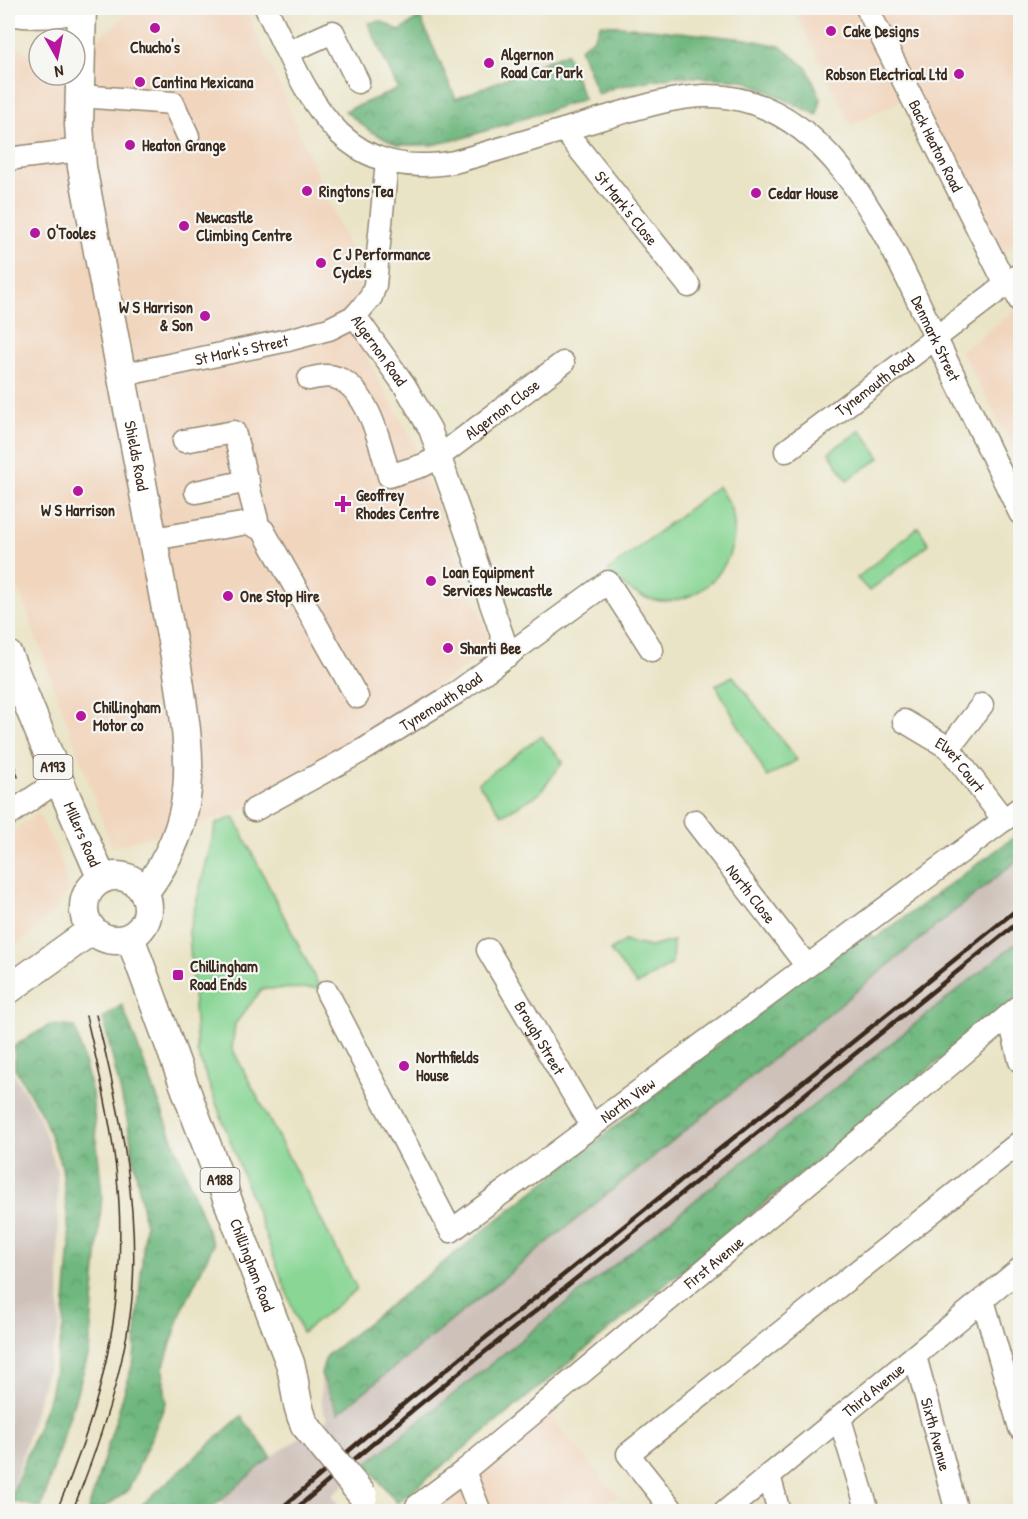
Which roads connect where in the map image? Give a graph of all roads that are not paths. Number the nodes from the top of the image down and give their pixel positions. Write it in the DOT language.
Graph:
graph roads {
  1 [pos="75,8"];
  2 [pos="82,8"];
  3 [pos="266,8"];
  4 [pos="867,8"];
  5 [pos="8,11"];
  6 [pos="288,52"];
  7 [pos="358,82"];
  8 [pos="80,96"];
  9 [pos="564,130"];
  10 [pos="188,136"];
  11 [pos="80,150"];
  12 [pos="8,159"];
  13 [pos="387,161"];
  14 [pos="1015,285"];
  15 [pos="689,286"];
  16 [pos="356,316"];
  17 [pos="935,338"];
  18 [pos="563,363"];
  19 [pos="122,375"];
  20 [pos="309,379"];
  21 [pos="184,441"];
  22 [pos="786,451"];
  23 [pos="440,456"];
  24 [pos="248,481"];
  25 [pos="196,492"];
  26 [pos="1020,513"];
  27 [pos="256,525"];
  28 [pos="153,539"];
  29 [pos="652,650"];
  30 [pos="8,655"];
  31 [pos="509,655"];
  32 [pos="357,697"];
  33 [pos="982,705"];
  34 [pos="904,721"];
  35 [pos="949,748"];
  36 [pos="59,780"];
  37 [pos="254,810"];
  38 [pos="1012,814"];
  39 [pos="8,815"];
  40 [pos="695,821"];
  41 [pos="102,879"];
  42 [pos="144,893"];
  43 [pos="92,930"];
  44 [pos="130,936"];
  45 [pos="488,950"];
  46 [pos="807,966"];
  47 [pos="8,990"];
  48 [pos="327,992"];
  49 [pos="1015,1011"];
  50 [pos="1020,1061"];
  51 [pos="592,1126"];
  52 [pos="1020,1142"];
  53 [pos="1020,1269"];
  54 [pos="982,1300"];
  55 [pos="915,1356"];
  56 [pos="840,1419"];
  57 [pos="1020,1428"];
  58 [pos="464,1471"];
  59 [pos="769,1476"];
  60 [pos="367,1504"];
  61 [pos="417,1506"];
  62 [pos="480,1512"];
  63 [pos="674,1512"];
  64 [pos="725,1512"];
  65 [pos="779,1512"];
  66 [pos="868,1512"];
  67 [pos="957,1512"];
  1 -- 5 [label="main road"];
  2 -- 8 [label="main road, Shields Road"];
  3 -- 6 [label="street"];
  4 -- 14 [label="street, Back Heaton Road"];
  6 -- 7 [label="street"];
  6 -- 13 [label="street"];
  8 -- 10 [label="street"];
  8 -- 11 [label="main road, Shields Road"];
  9 -- 13 [label="street, Denmark Street"];
  9 -- 15 [label="street, St Mark's Close"];
  9 -- 17 [label="street, Denmark Street"];
  11 -- 12 [label="street"];
  11 -- 19 [label="main road, Shields Road"];
  13 -- 16 [label="street, Algernon Road"];
  14 -- 17 [label="street, Tynemouth Road"];
  16 -- 19 [label="street, St Mark's Street"];
  16 -- 23 [label="street, Algernon Road"];
  17 -- 22 [label="street, Tynemouth Road"];
  17 -- 26 [label="street, Denmark Street"];
  18 -- 23 [label="street, Algernon Close"];
  19 -- 28 [label="main road, Shields Road"];
  20 -- 23 [label="street, Algernon Close"];
  21 -- 24 [label="street"];
  23 -- 31 [label="street, Algernon Road"];
  24 -- 25 [label="street"];
  24 -- 27 [label="street"];
  27 -- 28 [label="street"];
  27 -- 32 [label="street"];
  28 -- 42 [label="main road, Shields Road"];
  29 -- 31 [label="street, Tynemouth Road"];
  30 -- 36 [label="main road, Millers Road / A193"];
  31 -- 37 [label="street, Tynemouth Road"];
  33 -- 35 [label="street"];
  34 -- 35 [label="street, Elvet Court"];
  35 -- 38 [label="street, Elvet Court"];
  36 -- 39 [label="street"];
  36 -- 41 [label="main road, Millers Road / A193"];
  38 -- 46 [label="street, North View"];
  40 -- 46 [label="street, North Close"];
  41 -- 42 [label="main road"];
  41 -- 43 [label="main road"];
  42 -- 44 [label="main road"];
  43 -- 44 [label="main road"];
  43 -- 47 [label="main road"];
  44 -- 60 [label="main road, Chillingham Road / A188, bridge"];
  45 -- 51 [label="street, Brough Street"];
  46 -- 51 [label="street, North View"];
  48 -- 51 [label="street, North View"];
  49 -- 50 [label="street"];
  49 -- 58 [label="street, First Avenue"];
  52 -- 63 [label="street"];
  53 -- 54 [label="street, Third Avenue"];
  54 -- 55 [label="street, Third Avenue"];
  54 -- 57 [label="street"];
  55 -- 56 [label="street, Third Avenue"];
  55 -- 67 [label="street, Sixth Avenue"];
  56 -- 59 [label="street, Third Avenue"];
  56 -- 66 [label="street"];
  58 -- 61 [label="street, First Avenue"];
  58 -- 62 [label="street"];
  59 -- 64 [label="street, Third Avenue"];
  59 -- 65 [label="street"];
}
